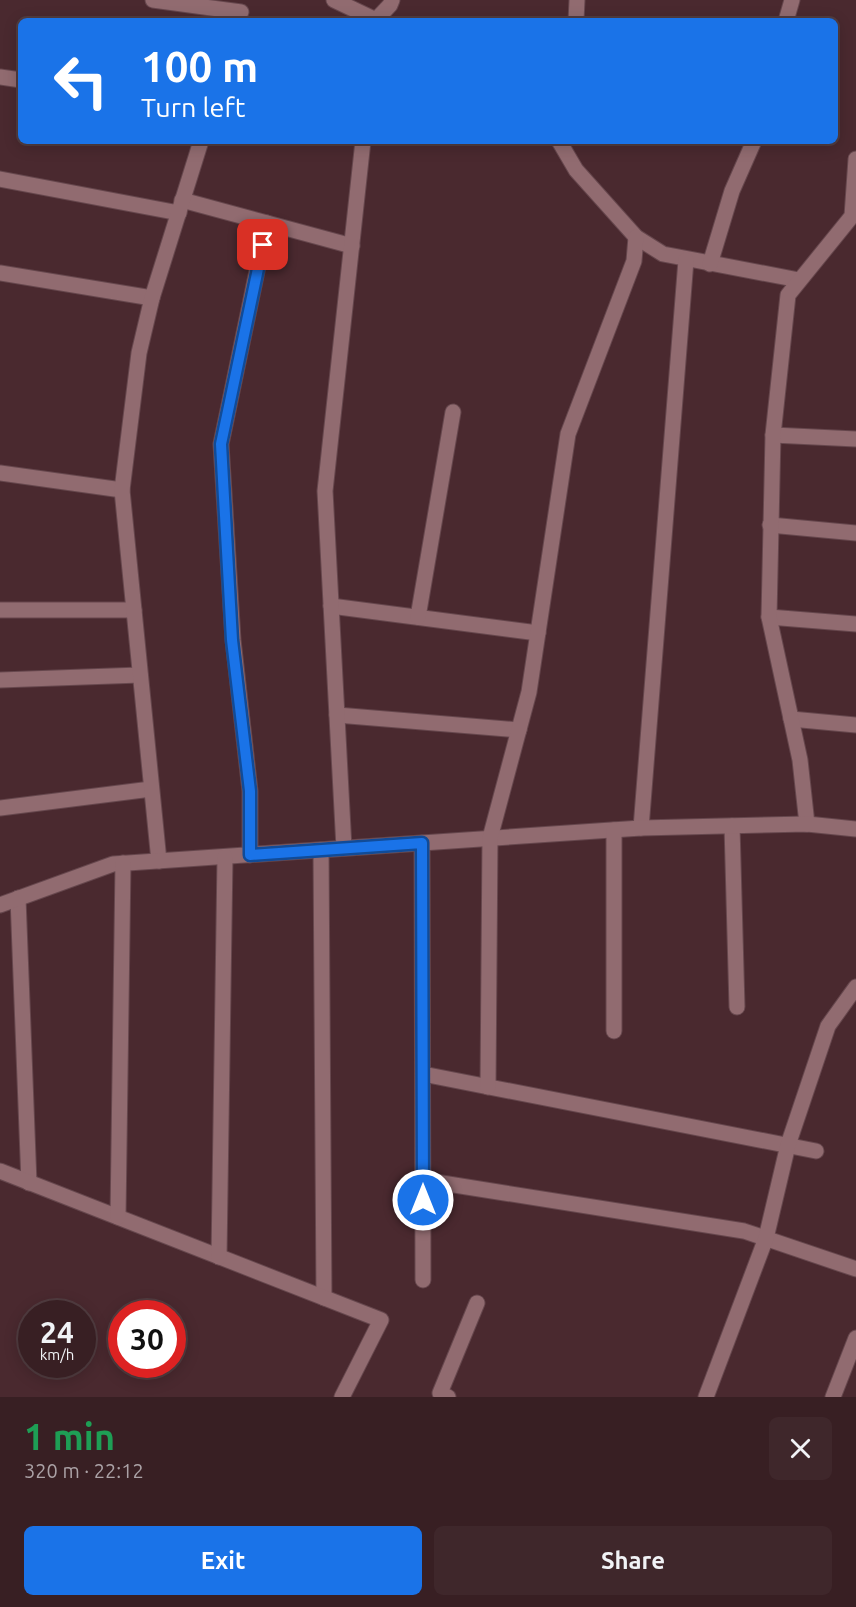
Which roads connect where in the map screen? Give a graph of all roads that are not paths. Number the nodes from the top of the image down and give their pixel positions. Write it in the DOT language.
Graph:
graph roads {
  1 [pos="153,0"];
  2 [pos="334,0"];
  3 [pos="392,0"];
  4 [pos="577,0"];
  5 [pos="792,0"];
  6 [pos="241,11"];
  7 [pos="370,18"];
  8 [pos="379,18"];
  9 [pos="576,18"];
  10 [pos="787,18"];
  11 [pos="0,77"];
  12 [pos="18,80"];
  13 [pos="200,144"];
  14 [pos="363,144"];
  15 [pos="561,144"];
  16 [pos="753,144"];
  17 [pos="856,159"];
  18 [pos="0,179"];
  19 [pos="180,206"];
  20 [pos="267,223"];
  21 [pos="636,237"];
  22 [pos="352,246"];
  23 [pos="686,260"];
  24 [pos="711,264"];
  25 [pos="0,273"];
  26 [pos="799,280"];
  27 [pos="152,298"];
  28 [pos="453,412"];
  29 [pos="773,435"];
  30 [pos="856,439"];
  31 [pos="0,473"];
  32 [pos="122,490"];
  33 [pos="770,525"];
  34 [pos="856,533"];
  35 [pos="331,606"];
  36 [pos="0,610"];
  37 [pos="134,610"];
  38 [pos="418,617"];
  39 [pos="769,617"];
  40 [pos="856,624"];
  41 [pos="538,633"];
  42 [pos="140,675"];
  43 [pos="0,680"];
  44 [pos="337,715"];
  45 [pos="790,719"];
  46 [pos="856,724"];
  47 [pos="519,730"];
  48 [pos="152,789"];
  49 [pos="0,808"];
  50 [pos="807,824"];
  51 [pos="732,826"];
  52 [pos="641,828"];
  53 [pos="856,829"];
  54 [pos="614,830"];
  55 [pos="490,838"];
  56 [pos="422,843"];
  57 [pos="344,848"];
  58 [pos="321,850"];
  59 [pos="250,855"];
  60 [pos="225,856"];
  61 [pos="159,861"];
  62 [pos="123,863"];
  63 [pos="18,898"];
  64 [pos="0,905"];
  65 [pos="856,987"];
  66 [pos="737,1007"];
  67 [pos="614,1031"];
  68 [pos="423,1074"];
  69 [pos="488,1087"];
  70 [pos="788,1145"];
  71 [pos="816,1151"];
  72 [pos="0,1171"];
  73 [pos="423,1180"];
  74 [pos="29,1183"];
  75 [pos="118,1217"];
  76 [pos="766,1238"];
  77 [pos="219,1257"];
  78 [pos="856,1269"];
  79 [pos="423,1280"];
  80 [pos="324,1298"];
  81 [pos="477,1304"];
  82 [pos="856,1338"];
  83 [pos="342,1397"];
  84 [pos="448,1397"];
  85 [pos="706,1397"];
  86 [pos="833,1397"];
  1 -- 6 [label="street"];
  2 -- 7 [label="street"];
  3 -- 8 [label="street"];
  4 -- 9 [label="street"];
  5 -- 10 [label="street"];
  11 -- 12 [label="street"];
  13 -- 19 [label="street"];
  14 -- 22 [label="street"];
  15 -- 21 [label="street"];
  16 -- 24 [label="street"];
  17 -- 26 [label="street"];
  18 -- 19 [label="street"];
  19 -- 20 [label="street"];
  19 -- 27 [label="street"];
  20 -- 22 [label="street"];
  20 -- 59 [label="street"];
  21 -- 23 [label="street"];
  21 -- 41 [label="street"];
  22 -- 35 [label="street"];
  23 -- 24 [label="street"];
  23 -- 52 [label="street"];
  24 -- 26 [label="street"];
  25 -- 27 [label="street"];
  26 -- 29 [label="street"];
  27 -- 32 [label="street"];
  28 -- 38 [label="street"];
  29 -- 30 [label="street"];
  29 -- 33 [label="street"];
  31 -- 32 [label="street"];
  32 -- 37 [label="street"];
  33 -- 34 [label="street"];
  33 -- 39 [label="street"];
  35 -- 38 [label="street"];
  35 -- 44 [label="street"];
  36 -- 37 [label="street"];
  37 -- 42 [label="street"];
  38 -- 41 [label="street"];
  39 -- 40 [label="street"];
  39 -- 45 [label="street"];
  41 -- 47 [label="street"];
  42 -- 43 [label="street"];
  42 -- 48 [label="street"];
  44 -- 47 [label="street"];
  44 -- 57 [label="street"];
  45 -- 46 [label="street"];
  45 -- 50 [label="street"];
  47 -- 55 [label="street"];
  48 -- 49 [label="street"];
  48 -- 61 [label="street"];
  50 -- 51 [label="street"];
  50 -- 53 [label="street"];
  51 -- 52 [label="street"];
  51 -- 66 [label="street"];
  52 -- 54 [label="street"];
  54 -- 55 [label="street"];
  54 -- 67 [label="street"];
  55 -- 56 [label="street"];
  55 -- 69 [label="street"];
  56 -- 57 [label="street"];
  56 -- 68 [label="street"];
  57 -- 58 [label="street"];
  58 -- 59 [label="street"];
  58 -- 80 [label="street"];
  59 -- 60 [label="street"];
  60 -- 61 [label="street"];
  60 -- 77 [label="street"];
  61 -- 62 [label="street"];
  62 -- 63 [label="street"];
  62 -- 75 [label="street"];
  63 -- 64 [label="street"];
  63 -- 74 [label="street"];
  65 -- 70 [label="street"];
  68 -- 69 [label="street"];
  68 -- 73 [label="street"];
  69 -- 70 [label="street"];
  70 -- 71 [label="street"];
  70 -- 76 [label="street"];
  72 -- 74 [label="street"];
  73 -- 76 [label="street"];
  73 -- 79 [label="street"];
  74 -- 75 [label="street"];
  75 -- 77 [label="street"];
  76 -- 78 [label="street"];
  76 -- 85 [label="street"];
  77 -- 80 [label="street"];
  80 -- 83 [label="street"];
  81 -- 84 [label="street"];
  82 -- 86 [label="street"];
}
